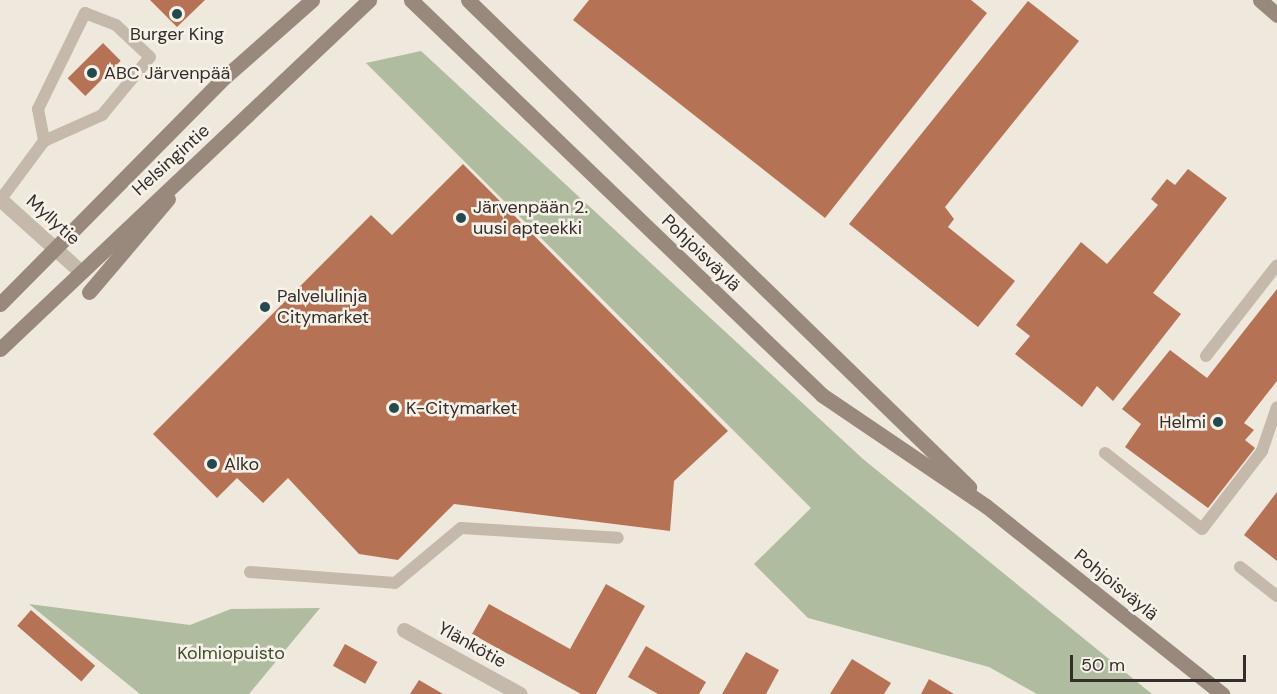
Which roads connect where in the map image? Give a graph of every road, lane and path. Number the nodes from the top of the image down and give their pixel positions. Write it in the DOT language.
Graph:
graph roads {
  1 [pos="312,0"];
  2 [pos="369,0"];
  3 [pos="411,0"];
  4 [pos="468,0"];
  5 [pos="1260,0"];
  6 [pos="1277,15"];
  7 [pos="44,141"];
  8 [pos="199,162"];
  9 [pos="0,199"];
  10 [pos="56,249"];
  11 [pos="1277,265"];
  12 [pos="80,271"];
  13 [pos="89,292"];
  14 [pos="0,304"];
  15 [pos="0,349"];
  16 [pos="1206,356"];
  17 [pos="1277,406"];
  18 [pos="1105,453"];
  19 [pos="986,506"];
  20 [pos="618,537"];
  21 [pos="1240,567"];
  22 [pos="250,572"];
  23 [pos="1277,596"];
  24 [pos="404,630"];
  25 [pos="520,694"];
  26 [pos="1222,694"];
  1 -- 10 [label="main road, Helsingintie"];
  2 -- 8 [label="main road, Helsingintie"];
  3 -- 19 [label="main road, Pohjoisväylä"];
  4 -- 19 [label="main road, Pohjoisväylä"];
  5 -- 6 [label="main road"];
  7 -- 7 [label="lane"];
  7 -- 9 [label="lane"];
  8 -- 12 [label="main road, Helsingintie"];
  8 -- 13 [label="main road"];
  9 -- 10 [label="street, Myllytie"];
  10 -- 12 [label="street, Myllytie"];
  10 -- 14 [label="main road, Helsingintie"];
  11 -- 16 [label="lane"];
  12 -- 15 [label="main road, Helsingintie"];
  17 -- 18 [label="lane"];
  19 -- 26 [label="main road, Pohjoisväylä"];
  20 -- 22 [label="lane"];
  21 -- 23 [label="lane"];
  24 -- 25 [label="street, Ylänkötie"];
}
